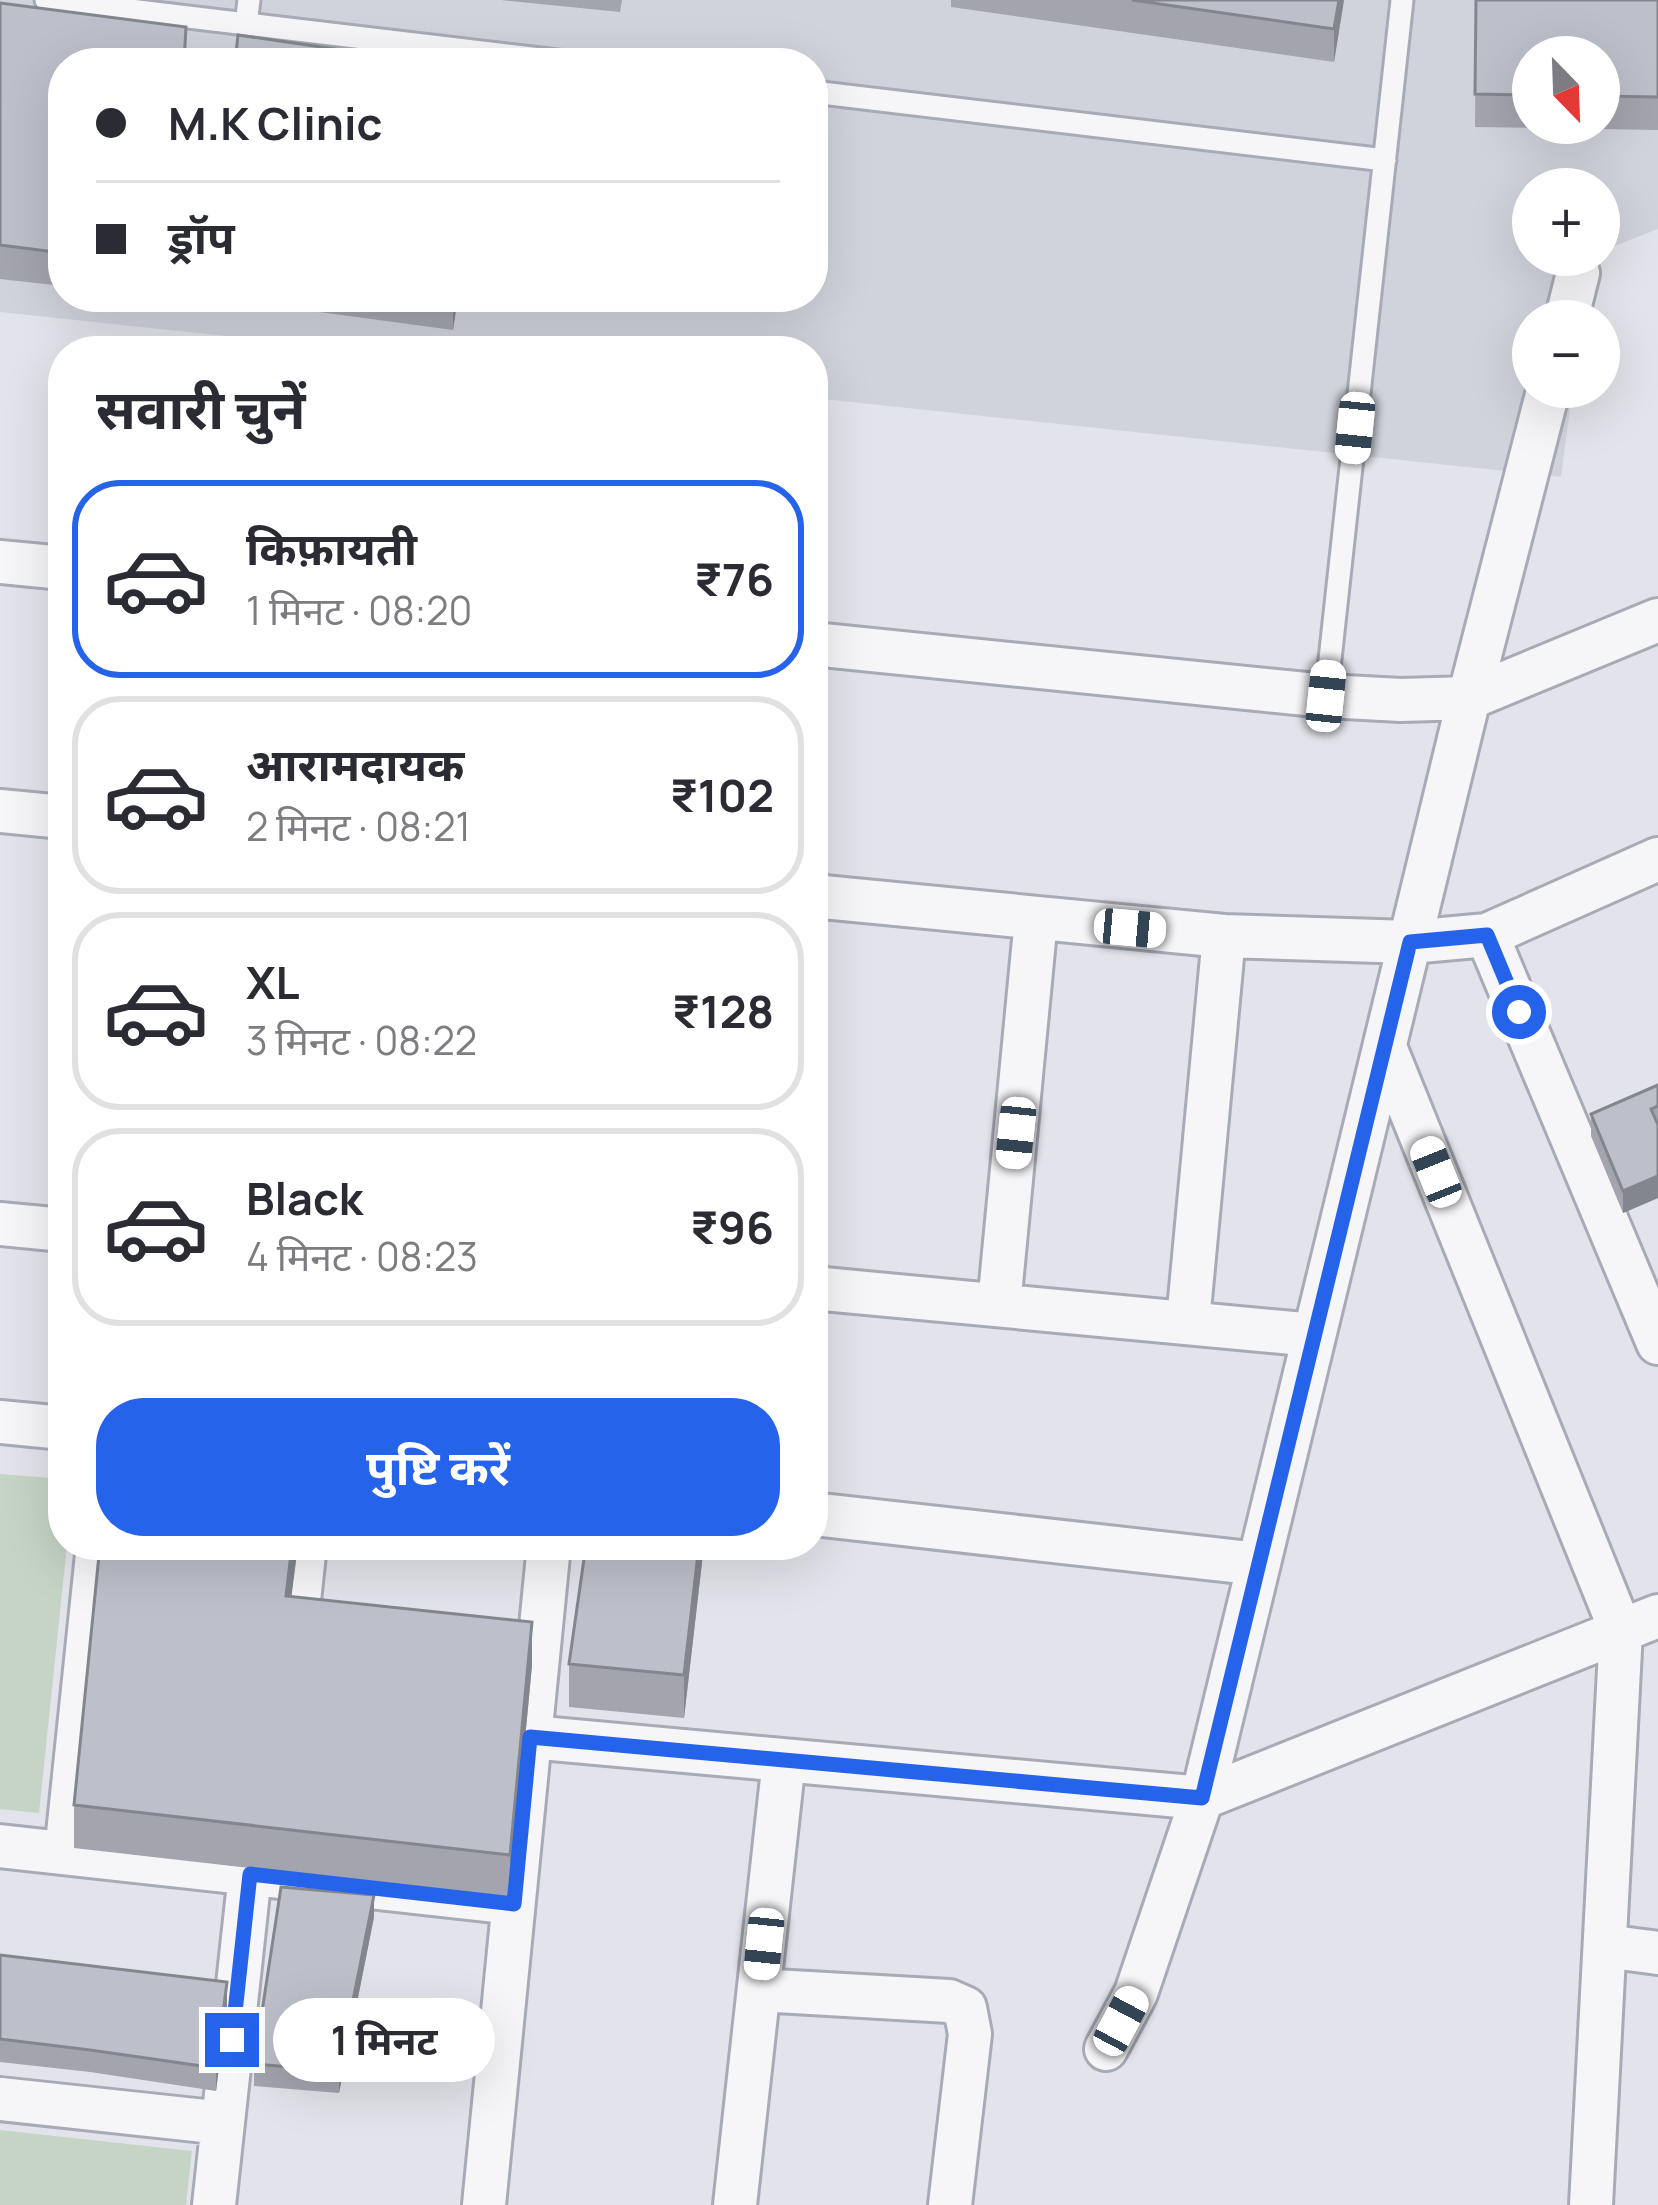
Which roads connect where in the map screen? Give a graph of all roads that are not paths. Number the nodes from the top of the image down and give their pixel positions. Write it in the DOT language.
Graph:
graph roads {
  1 [pos="46,0"];
  2 [pos="249,0"];
  3 [pos="1402,0"];
  4 [pos="246,24"];
  5 [pos="448,48"];
  6 [pos="828,94"];
  7 [pos="1385,160"];
  8 [pos="1544,408"];
  9 [pos="0,562"];
  10 [pos="48,567"];
  11 [pos="1658,620"];
  12 [pos="828,646"];
  13 [pos="1326,696"];
  14 [pos="1469,698"];
  15 [pos="0,811"];
  16 [pos="48,816"];
  17 [pos="1658,859"];
  18 [pos="828,898"];
  19 [pos="1036,920"];
  20 [pos="1487,935"];
  21 [pos="1224,936"];
  22 [pos="1410,942"];
  23 [pos="1385,1047"];
  24 [pos="0,1224"];
  25 [pos="48,1229"];
  26 [pos="1642,1262"];
  27 [pos="828,1289"];
  28 [pos="999,1305"];
  29 [pos="1188,1321"];
  30 [pos="1314,1335"];
  31 [pos="1658,1343"];
  32 [pos="0,1422"];
  33 [pos="48,1427"];
  34 [pos="828,1516"];
  35 [pos="96,1560"];
  36 [pos="303,1560"];
  37 [pos="548,1560"];
  38 [pos="1258,1564"];
  39 [pos="1640,1623"];
  40 [pos="361,1642"];
  41 [pos="494,1654"];
  42 [pos="538,1657"];
  43 [pos="530,1737"];
  44 [pos="784,1760"];
  45 [pos="1202,1798"];
  46 [pos="0,1846"];
  47 [pos="66,1853"];
  48 [pos="250,1874"];
  49 [pos="514,1904"];
  50 [pos="1605,1946"];
  51 [pos="1658,1953"];
  52 [pos="759,1990"];
  53 [pos="1106,2048"];
  54 [pos="0,2099"];
  55 [pos="223,2123"];
  56 [pos="214,2205"];
  57 [pos="484,2205"];
  58 [pos="735,2205"];
  59 [pos="950,2205"];
  60 [pos="1591,2205"];
  1 -- 4 [label="lane"];
  2 -- 4 [label="lane"];
  3 -- 7 [label="lane"];
  4 -- 5 [label="lane"];
  6 -- 7 [label="lane"];
  7 -- 13 [label="lane"];
  8 -- 14 [label="street"];
  9 -- 10 [label="street"];
  11 -- 14 [label="street"];
  12 -- 13 [label="street"];
  13 -- 14 [label="street"];
  14 -- 22 [label="street"];
  15 -- 16 [label="street"];
  17 -- 20 [label="street"];
  18 -- 19 [label="street"];
  19 -- 21 [label="street"];
  19 -- 28 [label="street"];
  20 -- 22 [label="street"];
  20 -- 26 [label="street"];
  21 -- 22 [label="street"];
  21 -- 29 [label="street"];
  22 -- 23 [label="street"];
  23 -- 30 [label="street"];
  23 -- 39 [label="street"];
  24 -- 25 [label="street"];
  26 -- 31 [label="street"];
  27 -- 28 [label="street"];
  28 -- 29 [label="street"];
  29 -- 30 [label="street"];
  30 -- 38 [label="street"];
  32 -- 33 [label="street"];
  34 -- 38 [label="street"];
  35 -- 47 [label="street"];
  36 -- 40 [label="street"];
  37 -- 42 [label="street"];
  38 -- 45 [label="street"];
  39 -- 45 [label="street"];
  39 -- 50 [label="street"];
  41 -- 42 [label="street"];
  42 -- 43 [label="street"];
  43 -- 44 [label="street"];
  43 -- 49 [label="street"];
  44 -- 45 [label="street"];
  44 -- 52 [label="street"];
  45 -- 53 [label="street"];
  46 -- 47 [label="street"];
  47 -- 48 [label="street"];
  48 -- 49 [label="street"];
  48 -- 55 [label="street"];
  49 -- 57 [label="street"];
  50 -- 51 [label="street"];
  50 -- 60 [label="street"];
  52 -- 58 [label="street"];
  52 -- 59 [label="street"];
  54 -- 55 [label="street"];
  55 -- 56 [label="street"];
}
